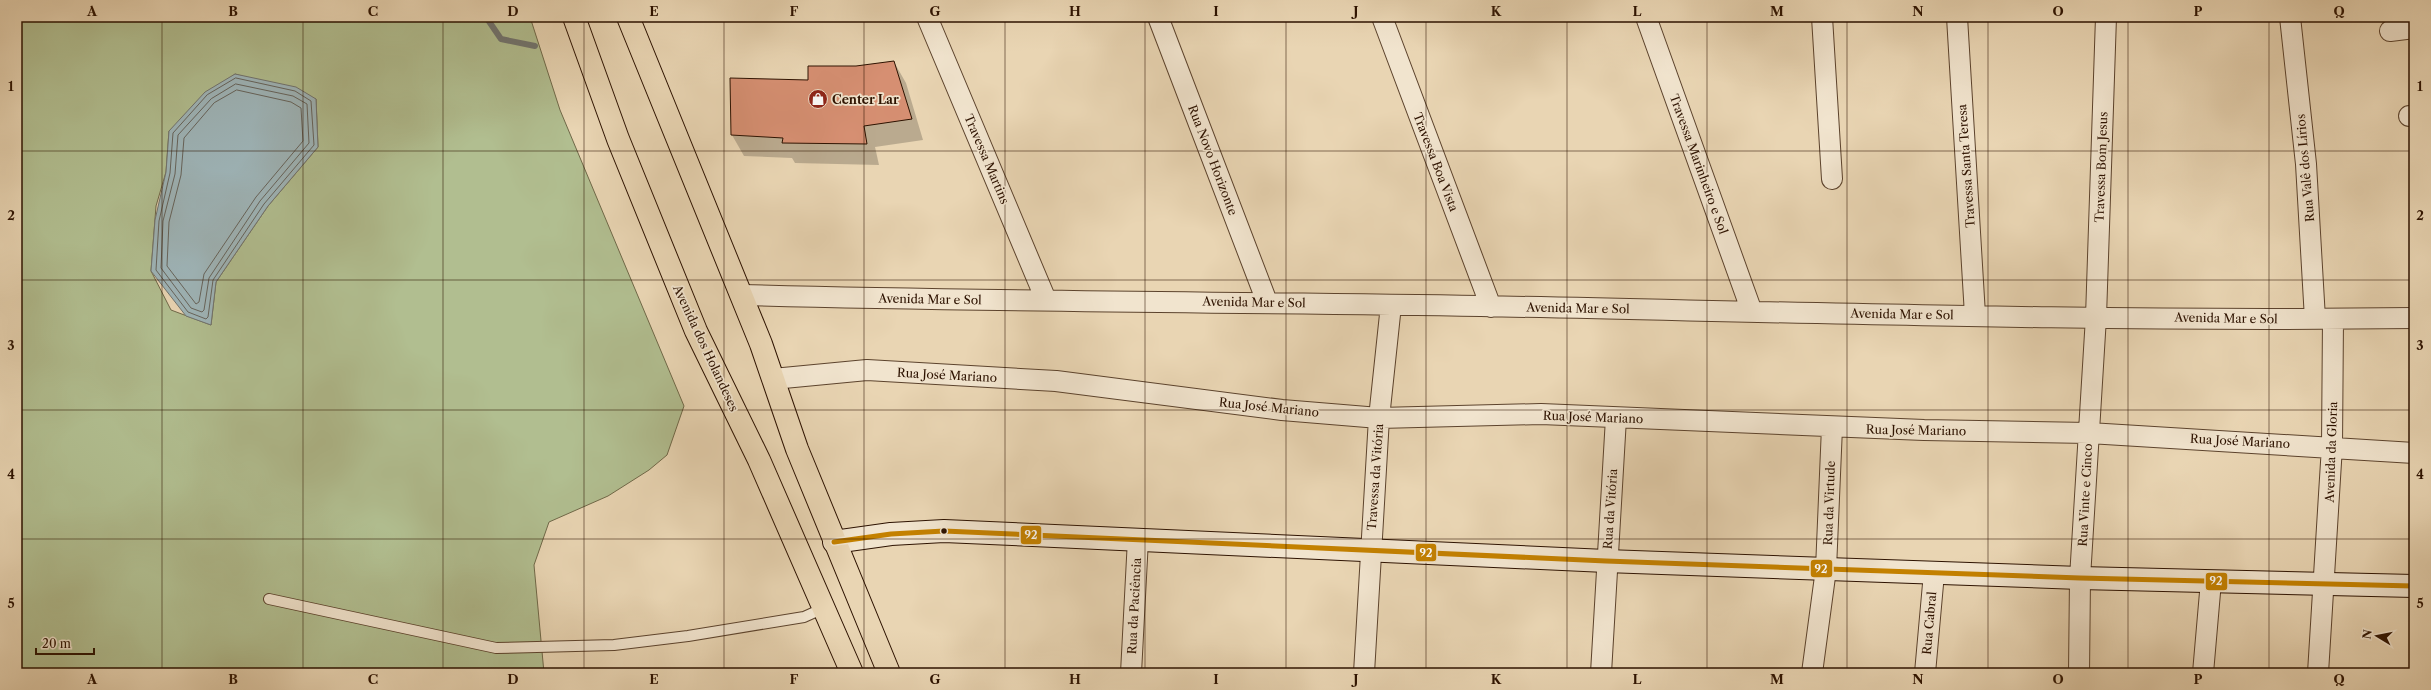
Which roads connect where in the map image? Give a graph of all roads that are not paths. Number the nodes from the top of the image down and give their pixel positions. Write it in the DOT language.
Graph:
graph roads {
  1 [pos="574,17"];
  2 [pos="628,17"];
  3 [pos="927,17"];
  4 [pos="1158,17"];
  5 [pos="1382,17"];
  6 [pos="1646,17"];
  7 [pos="1822,17"];
  8 [pos="1957,17"];
  9 [pos="2106,17"];
  10 [pos="2290,17"];
  11 [pos="2414,28"];
  12 [pos="2390,31"];
  13 [pos="1832,179"];
  14 [pos="742,295"];
  15 [pos="1046,300"];
  16 [pos="1267,302"];
  17 [pos="1391,305"];
  18 [pos="1491,306"];
  19 [pos="1752,312"];
  20 [pos="1975,315"];
  21 [pos="2096,317"];
  22 [pos="2414,318"];
  23 [pos="2324,319"];
  24 [pos="773,379"];
  25 [pos="1379,418"];
  26 [pos="1616,418"];
  27 [pos="1832,427"];
  28 [pos="2089,433"];
  29 [pos="2332,446"];
  30 [pos="2414,453"];
  31 [pos="1138,539"];
  32 [pos="834,542"];
  33 [pos="1370,549"];
  34 [pos="1606,561"];
  35 [pos="1826,569"];
  36 [pos="1934,573"];
  37 [pos="2080,578"];
  38 [pos="2211,581"];
  39 [pos="2325,584"];
  40 [pos="2414,586"];
  41 [pos="269,599"];
  42 [pos="824,608"];
  43 [pos="852,673"];
  44 [pos="889,673"];
  45 [pos="1131,673"];
  46 [pos="1364,673"];
  47 [pos="1601,673"];
  48 [pos="1812,673"];
  49 [pos="1924,673"];
  50 [pos="2079,673"];
  51 [pos="2203,673"];
  52 [pos="2318,673"];
  1 -- 42 [label="main road, Avenida dos Holandeses"];
  2 -- 14 [label="main road"];
  3 -- 15 [label="street, Travessa Martins"];
  4 -- 16 [label="street, Rua Novo Horizonte"];
  5 -- 18 [label="street, Travessa Boa Vista"];
  6 -- 19 [label="street, Travessa Marinheiro e Sol"];
  7 -- 13 [label="street"];
  8 -- 20 [label="street, Travessa Santa Teresa"];
  9 -- 21 [label="street, Travessa Bom Jesus"];
  10 -- 23 [label="street, Rua Valê dos Lírios"];
  11 -- 12 [label="street"];
  14 -- 15 [label="street, Avenida Mar e Sol"];
  14 -- 24 [label="main road"];
  15 -- 16 [label="street, Avenida Mar e Sol"];
  16 -- 17 [label="street, Avenida Mar e Sol"];
  17 -- 18 [label="street, Avenida Mar e Sol"];
  17 -- 25 [label="street, Travessa da Vitória"];
  18 -- 19 [label="street, Avenida Mar e Sol"];
  19 -- 20 [label="street, Avenida Mar e Sol"];
  20 -- 21 [label="street, Avenida Mar e Sol"];
  21 -- 23 [label="street, Avenida Mar e Sol"];
  21 -- 28 [label="street, Rua Vinte e Cinco"];
  22 -- 23 [label="street, Avenida Mar e Sol"];
  23 -- 29 [label="street, Avenida da Gloria"];
  24 -- 25 [label="street, Rua José Mariano"];
  24 -- 32 [label="main road"];
  25 -- 26 [label="street, Rua José Mariano"];
  25 -- 33 [label="street, Travessa da Vitória"];
  26 -- 27 [label="street, Rua José Mariano"];
  26 -- 34 [label="street, Rua da Vitória"];
  27 -- 28 [label="street, Rua José Mariano"];
  27 -- 35 [label="street, Rua da Virtude"];
  28 -- 29 [label="street, Rua José Mariano"];
  28 -- 37 [label="street, Rua Vinte e Cinco"];
  29 -- 30 [label="street, Rua José Mariano"];
  29 -- 39 [label="street, Avenida da Gloria"];
  31 -- 32 [label="main road"];
  31 -- 33 [label="main road"];
  31 -- 45 [label="street, Rua da Paciência"];
  32 -- 44 [label="main road"];
  33 -- 34 [label="main road"];
  33 -- 46 [label="street, Travessa da Vitória"];
  34 -- 35 [label="main road"];
  34 -- 47 [label="street, Rua da Vitória"];
  35 -- 36 [label="main road"];
  35 -- 48 [label="street, Rua da Virtude"];
  36 -- 37 [label="main road"];
  36 -- 49 [label="street, Rua Cabral"];
  37 -- 38 [label="main road"];
  37 -- 50 [label="street, Rua Vinte e Cinco"];
  38 -- 39 [label="main road"];
  38 -- 51 [label="street"];
  39 -- 40 [label="main road"];
  39 -- 52 [label="street"];
  41 -- 42 [label="lane"];
  42 -- 43 [label="main road, Avenida dos Holandeses"];
}
